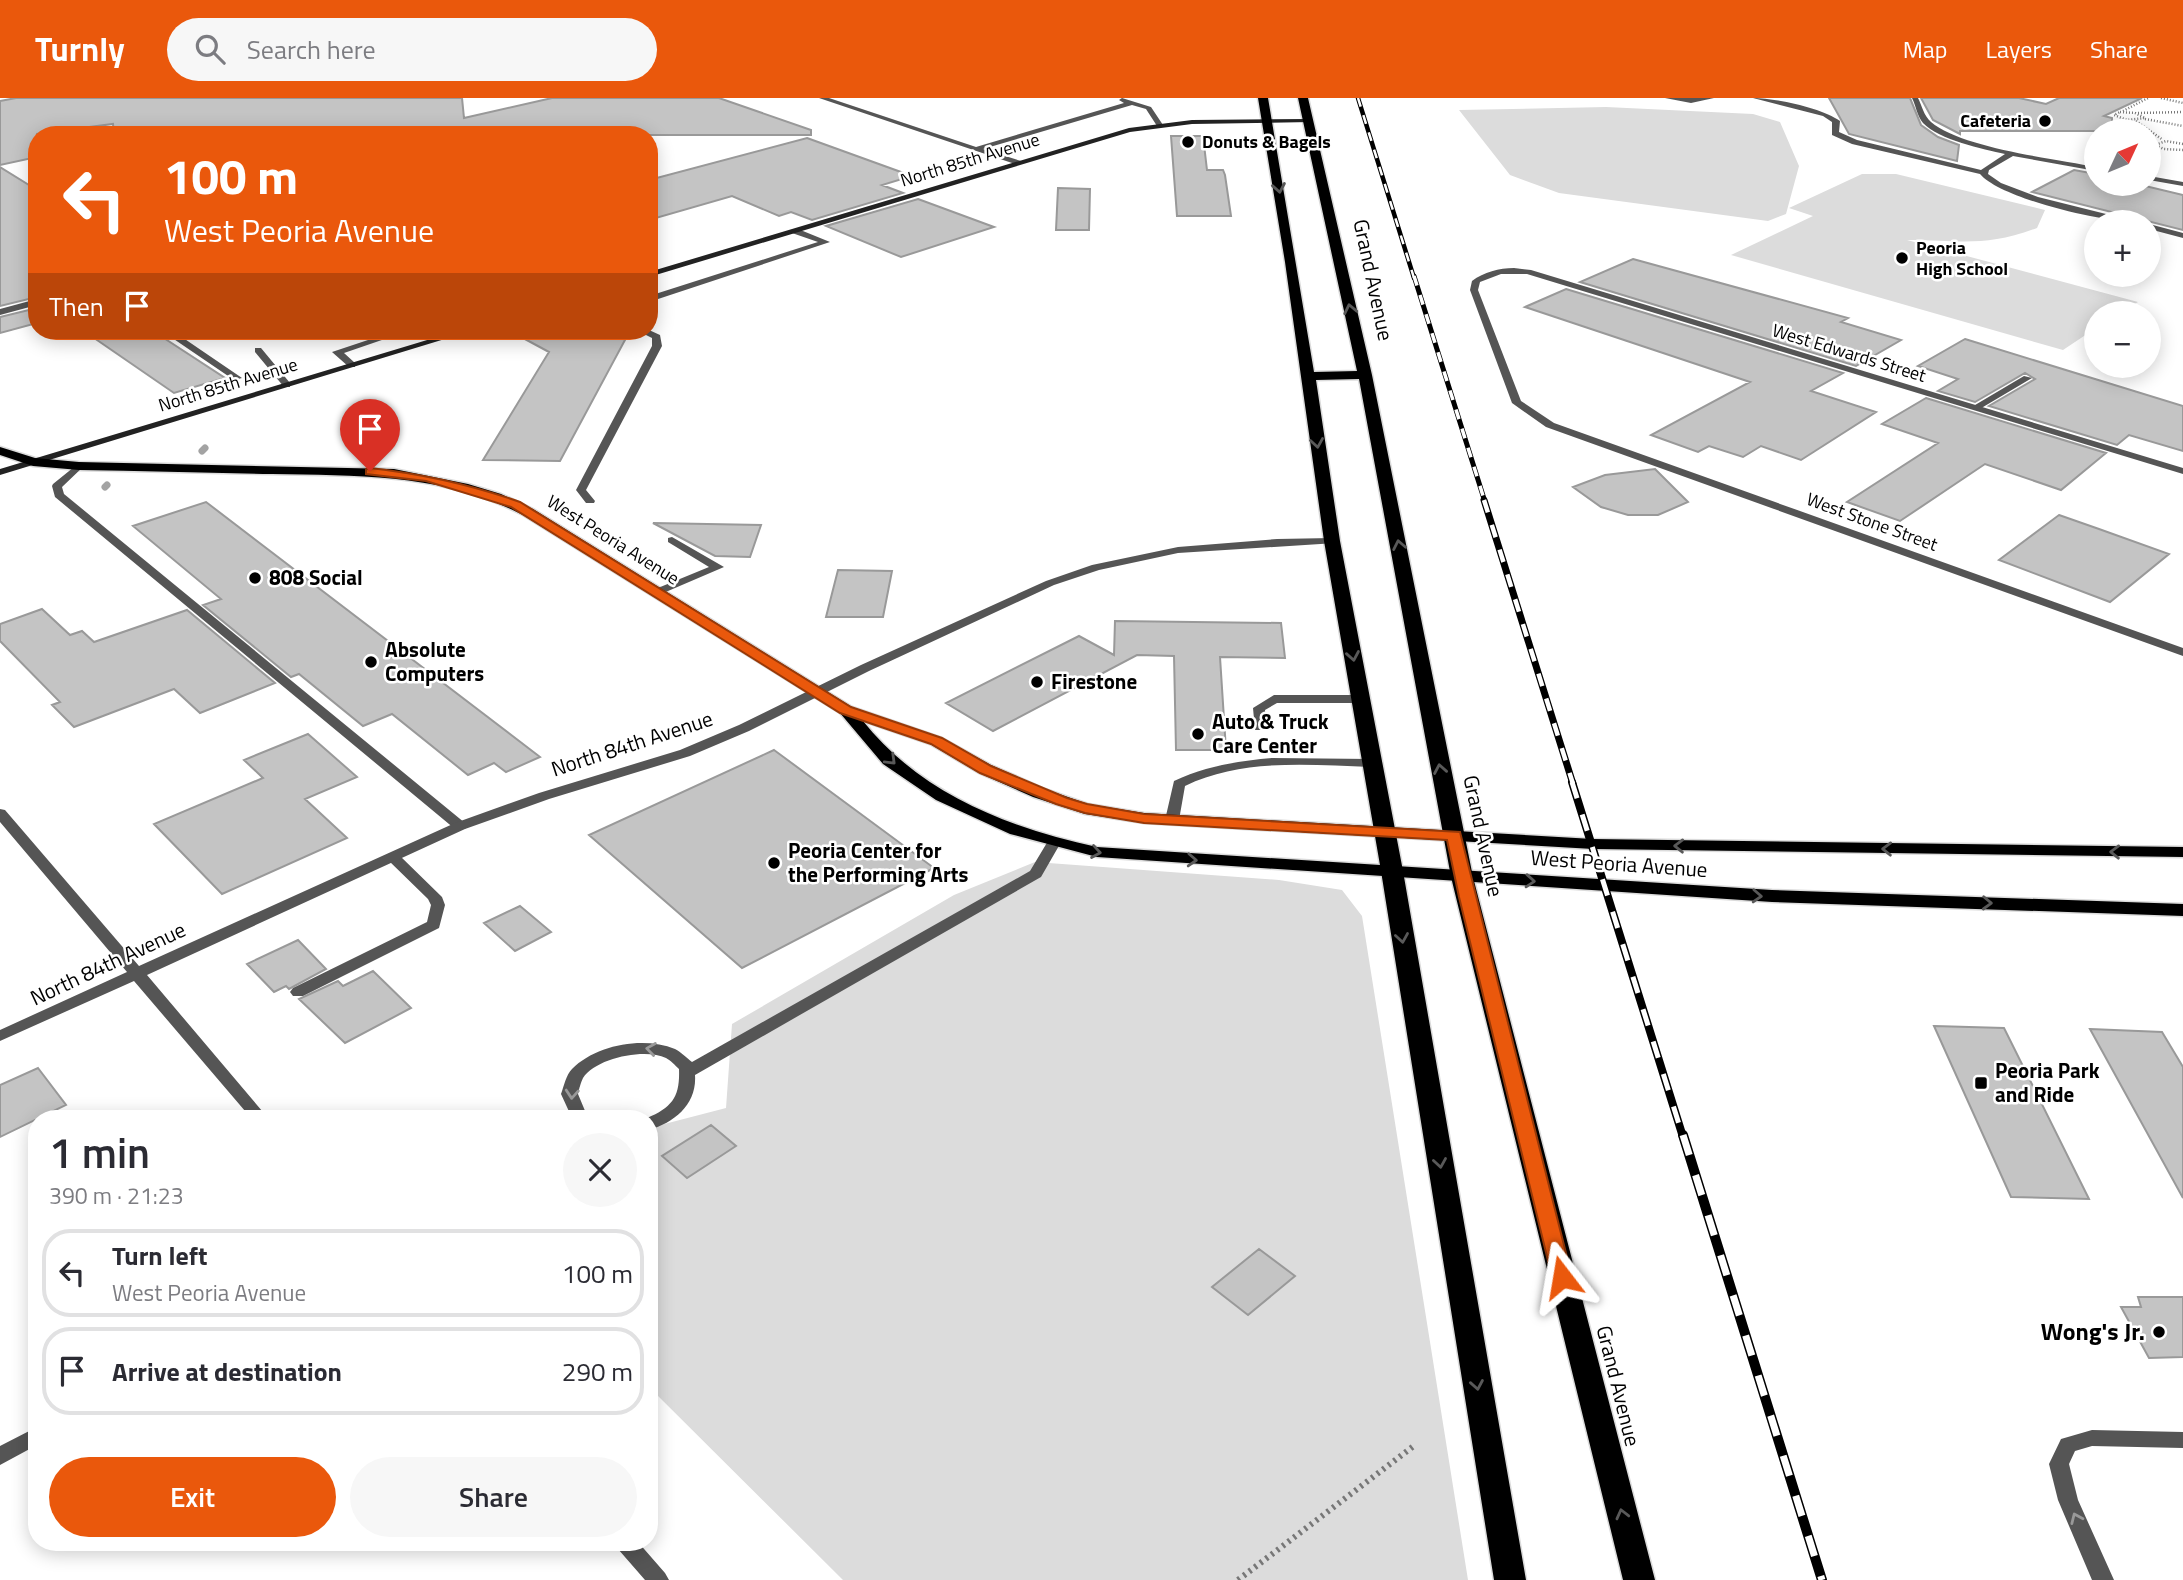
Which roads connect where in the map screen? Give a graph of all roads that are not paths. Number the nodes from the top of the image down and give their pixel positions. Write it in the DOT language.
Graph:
graph roads {
  1 [pos="822,98"];
  2 [pos="1116,98"];
  3 [pos="1263,98"];
  4 [pos="1303,98"];
  5 [pos="1668,98"];
  6 [pos="1712,98"];
  7 [pos="1756,98"];
  8 [pos="1915,98"];
  9 [pos="1131,103"];
  10 [pos="1267,121"];
  11 [pos="1308,121"];
  12 [pos="1159,125"];
  13 [pos="975,149"];
  14 [pos="2014,152"];
  15 [pos="1018,163"];
  16 [pos="2084,167"];
  17 [pos="1984,173"];
  18 [pos="2161,180"];
  19 [pos="2183,184"];
  20 [pos="2086,210"];
  21 [pos="2161,230"];
  22 [pos="795,231"];
  23 [pos="2183,236"];
  24 [pos="1506,269"];
  25 [pos="658,272"];
  26 [pos="658,296"];
  27 [pos="28,304"];
  28 [pos="0,312"];
  29 [pos="180,340"];
  30 [pos="375,340"];
  31 [pos="436,340"];
  32 [pos="657,340"];
  33 [pos="258,350"];
  34 [pos="352,365"];
  35 [pos="1364,375"];
  36 [pos="1306,376"];
  37 [pos="237,378"];
  38 [pos="2027,378"];
  39 [pos="287,385"];
  40 [pos="1975,408"];
  41 [pos="0,451"];
  42 [pos="33,462"];
  43 [pos="79,466"];
  44 [pos="2183,471"];
  45 [pos="0,472"];
  46 [pos="590,501"];
  47 [pos="672,540"];
  48 [pos="1332,541"];
  49 [pos="657,592"];
  50 [pos="2183,652"];
  51 [pos="817,692"];
  52 [pos="1360,699"];
  53 [pos="846,710"];
  54 [pos="1260,727"];
  55 [pos="1371,763"];
  56 [pos="0,813"];
  57 [pos="1172,820"];
  58 [pos="460,826"];
  59 [pos="1383,832"];
  60 [pos="1454,835"];
  61 [pos="1053,844"];
  62 [pos="2183,852"];
  63 [pos="393,857"];
  64 [pos="1392,871"];
  65 [pos="1462,877"];
  66 [pos="2183,910"];
  67 [pos="137,974"];
  68 [pos="298,992"];
  69 [pos="0,1036"];
  70 [pos="688,1072"];
  71 [pos="253,1110"];
  72 [pos="574,1110"];
  73 [pos="658,1119"];
  74 [pos="28,1440"];
  75 [pos="2183,1440"];
  76 [pos="0,1456"];
  77 [pos="631,1551"];
  78 [pos="649,1577"];
  79 [pos="1510,1580"];
  80 [pos="1639,1580"];
  81 [pos="2103,1580"];
  1 -- 13 [label="street"];
  2 -- 9 [label="street"];
  3 -- 10 [label="highway"];
  4 -- 11 [label="highway, Grand Avenue"];
  5 -- 6 [label="street"];
  7 -- 17 [label="street"];
  8 -- 14 [label="street"];
  9 -- 12 [label="street"];
  9 -- 13 [label="street"];
  10 -- 11 [label="street, North 85th Avenue"];
  10 -- 12 [label="street, North 85th Avenue"];
  10 -- 36 [label="highway, one-way"];
  35 -- 11 [label="highway, Grand Avenue, one-way"];
  12 -- 15 [label="street, North 85th Avenue"];
  13 -- 15 [label="street"];
  14 -- 16 [label="street"];
  14 -- 17 [label="street"];
  15 -- 22 [label="street, North 85th Avenue"];
  17 -- 20 [label="street"];
  18 -- 19 [label="street"];
  21 -- 23 [label="street"];
  22 -- 25 [label="street, North 85th Avenue"];
  22 -- 26 [label="street"];
  24 -- 40 [label="street, West Edwards Street"];
  24 -- 50 [label="street, West Stone Street"];
  27 -- 28 [label="street"];
  29 -- 37 [label="street"];
  30 -- 34 [label="street"];
  31 -- 34 [label="street, North 85th Avenue"];
  32 -- 46 [label="street"];
  33 -- 39 [label="street"];
  34 -- 39 [label="street, North 85th Avenue"];
  35 -- 36 [label="highway"];
  60 -- 35 [label="highway, Grand Avenue, one-way"];
  36 -- 48 [label="highway, one-way"];
  38 -- 40 [label="street"];
  39 -- 42 [label="street, North 85th Avenue"];
  40 -- 44 [label="street, West Edwards Street"];
  41 -- 42 [label="main road, West Peoria Avenue"];
  42 -- 43 [label="main road, West Peoria Avenue"];
  42 -- 45 [label="street, North 85th Avenue"];
  43 -- 49 [label="main road, West Peoria Avenue"];
  43 -- 58 [label="street"];
  47 -- 49 [label="street"];
  48 -- 51 [label="street, North 84th Avenue"];
  48 -- 52 [label="highway, one-way"];
  49 -- 51 [label="main road, West Peoria Avenue"];
  51 -- 53 [label="main road, West Peoria Avenue"];
  51 -- 58 [label="street, North 84th Avenue"];
  52 -- 54 [label="street"];
  52 -- 55 [label="highway"];
  53 -- 57 [label="main road, West Peoria Avenue"];
  53 -- 61 [label="main road, West Peoria Avenue, one-way"];
  55 -- 57 [label="street"];
  55 -- 59 [label="highway"];
  56 -- 67 [label="street"];
  57 -- 59 [label="main road, West Peoria Avenue"];
  58 -- 63 [label="street, North 84th Avenue"];
  59 -- 60 [label="main road, West Peoria Avenue"];
  59 -- 64 [label="highway"];
  62 -- 60 [label="main road, West Peoria Avenue, one-way"];
  60 -- 65 [label="highway, Grand Avenue"];
  61 -- 64 [label="main road, West Peoria Avenue, one-way"];
  61 -- 70 [label="street"];
  63 -- 67 [label="street, North 84th Avenue"];
  63 -- 68 [label="street"];
  64 -- 65 [label="main road, West Peoria Avenue"];
  64 -- 79 [label="highway, one-way"];
  65 -- 66 [label="main road, West Peoria Avenue, one-way"];
  80 -- 65 [label="highway, Grand Avenue, one-way"];
  67 -- 69 [label="street, North 84th Avenue"];
  67 -- 71 [label="street"];
  70 -- 72 [label="street, one-way"];
  70 -- 73 [label="street"];
  74 -- 76 [label="street"];
  81 -- 75 [label="street, one-way"];
  77 -- 78 [label="street"];
}
